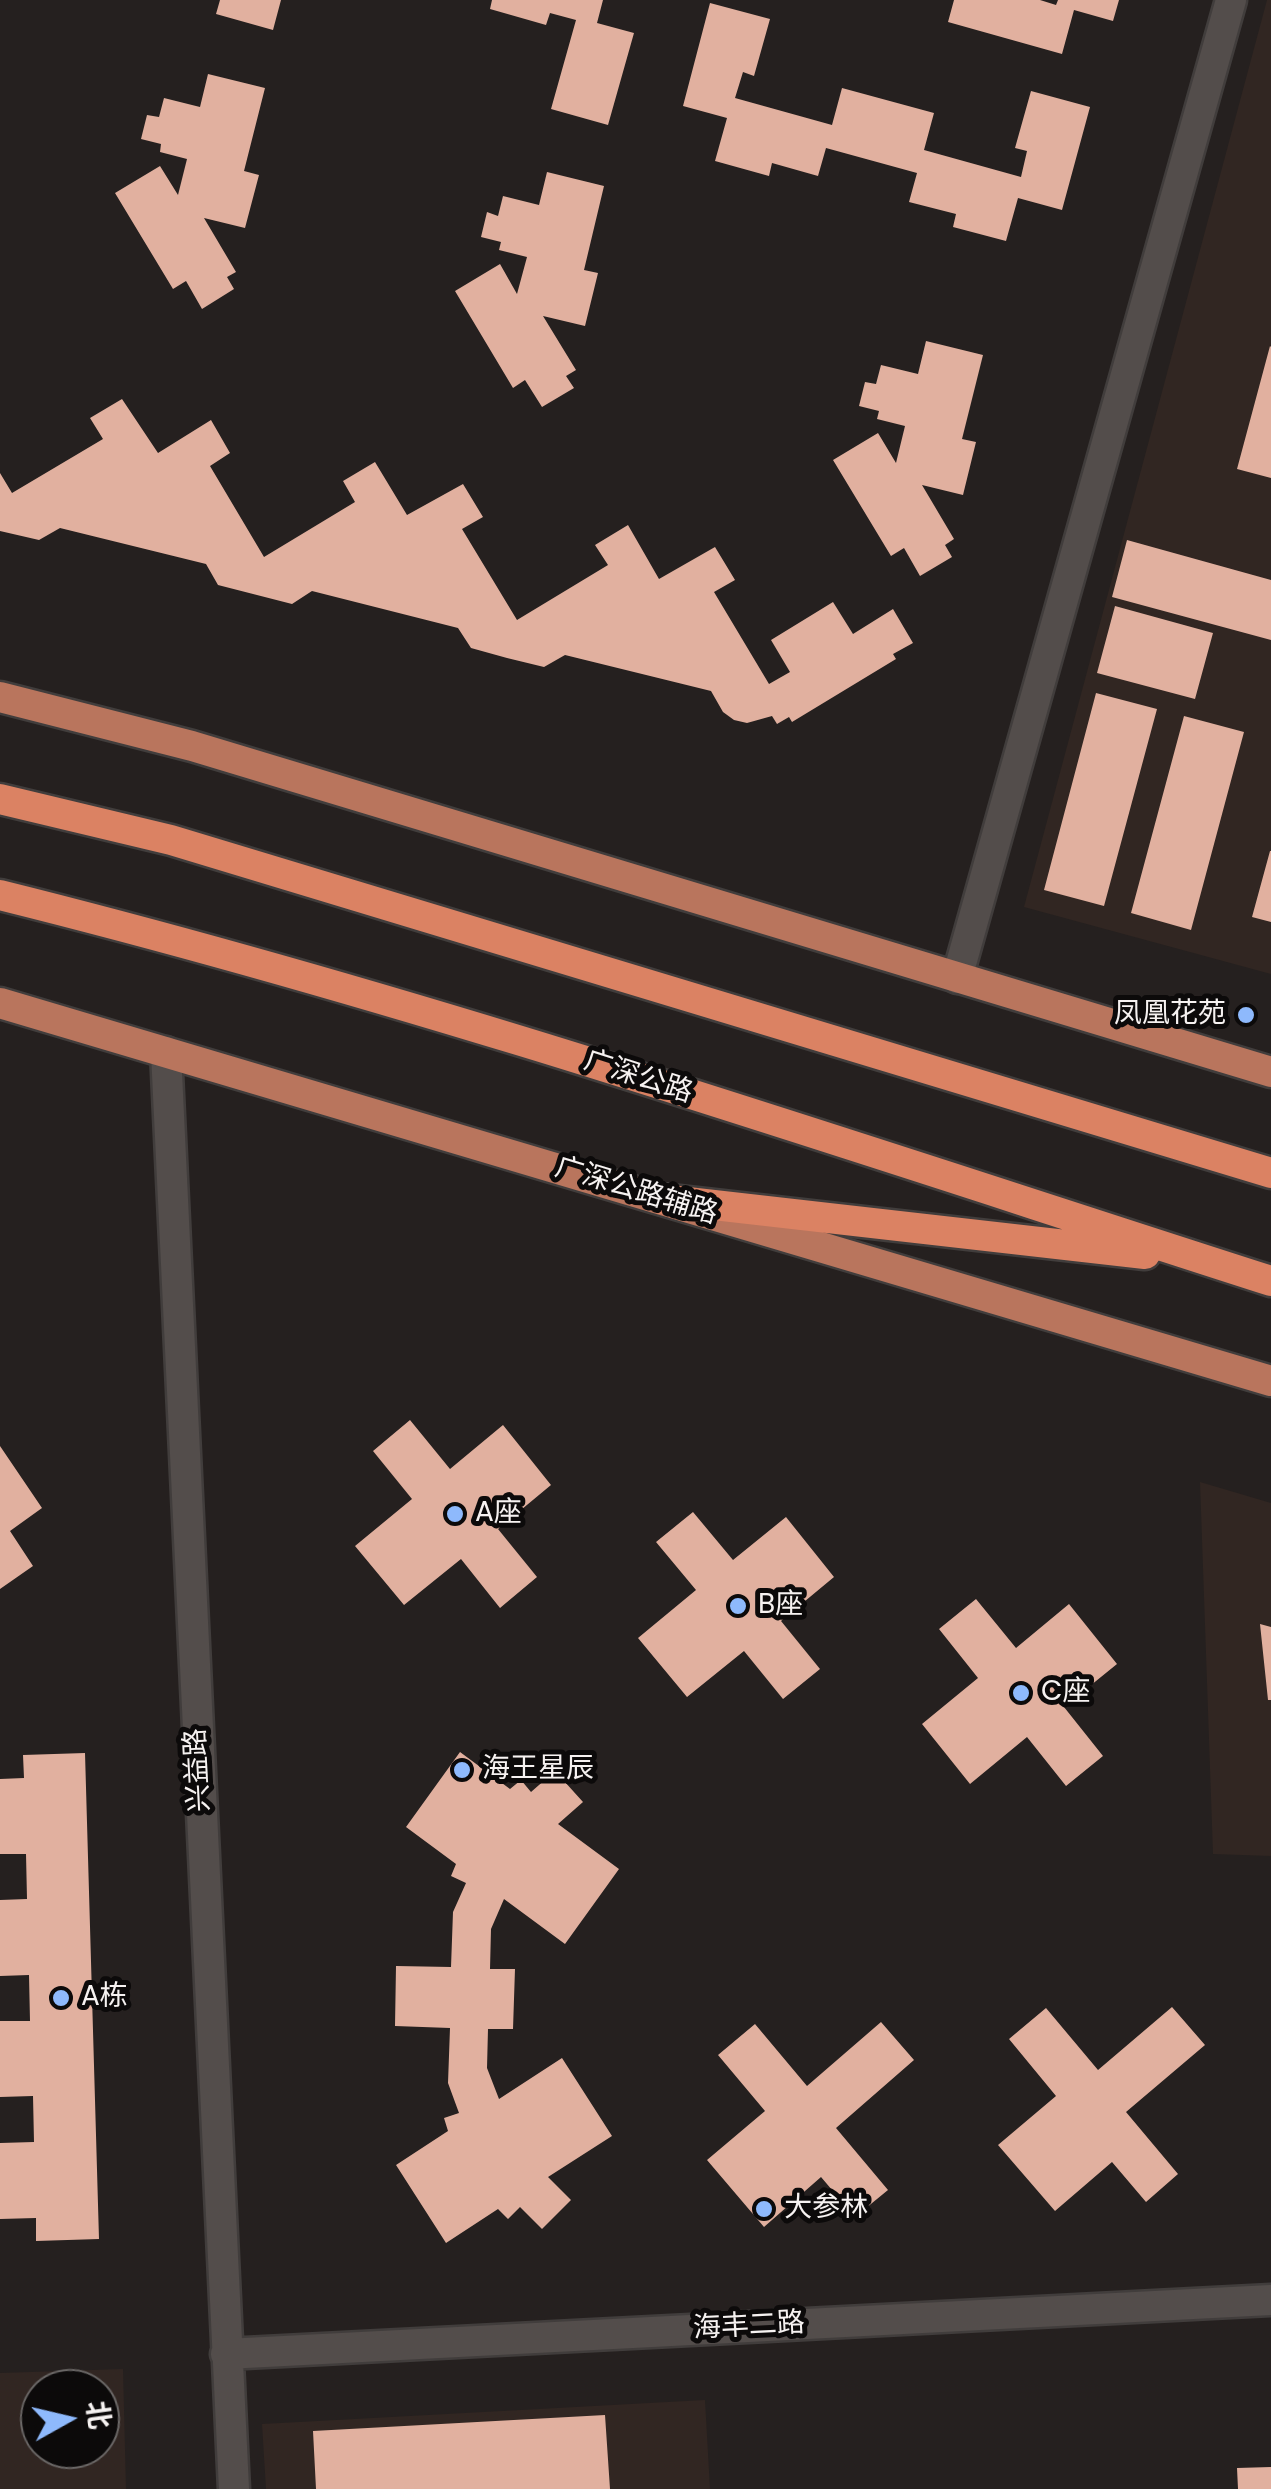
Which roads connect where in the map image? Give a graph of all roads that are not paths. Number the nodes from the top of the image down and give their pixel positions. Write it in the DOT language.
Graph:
graph roads {
  1 [pos="1231,0"];
  2 [pos="0,697"];
  3 [pos="0,799"];
  4 [pos="0,896"];
  5 [pos="956,978"];
  6 [pos="0,1003"];
  7 [pos="166,1052"];
  8 [pos="1271,1072"];
  9 [pos="1271,1173"];
  10 [pos="661,1200"];
  11 [pos="1213,1262"];
  12 [pos="1271,1280"];
  13 [pos="1271,1381"];
  14 [pos="1271,2300"];
  15 [pos="226,2354"];
  16 [pos="234,2489"];
  1 -- 5 [label="street"];
  2 -- 5 [label="main road"];
  3 -- 9 [label="highway"];
  4 -- 11 [label="highway, 广深公路"];
  5 -- 8 [label="main road"];
  6 -- 7 [label="main road, 广深公路辅路"];
  7 -- 10 [label="main road, 广深公路辅路"];
  7 -- 15 [label="street, 兴益路"];
  10 -- 11 [label="highway"];
  10 -- 13 [label="main road, 广深公路辅路"];
  11 -- 12 [label="highway, 广深公路"];
  14 -- 15 [label="street, 海丰二路"];
  15 -- 16 [label="street, 兴益路"];
}
